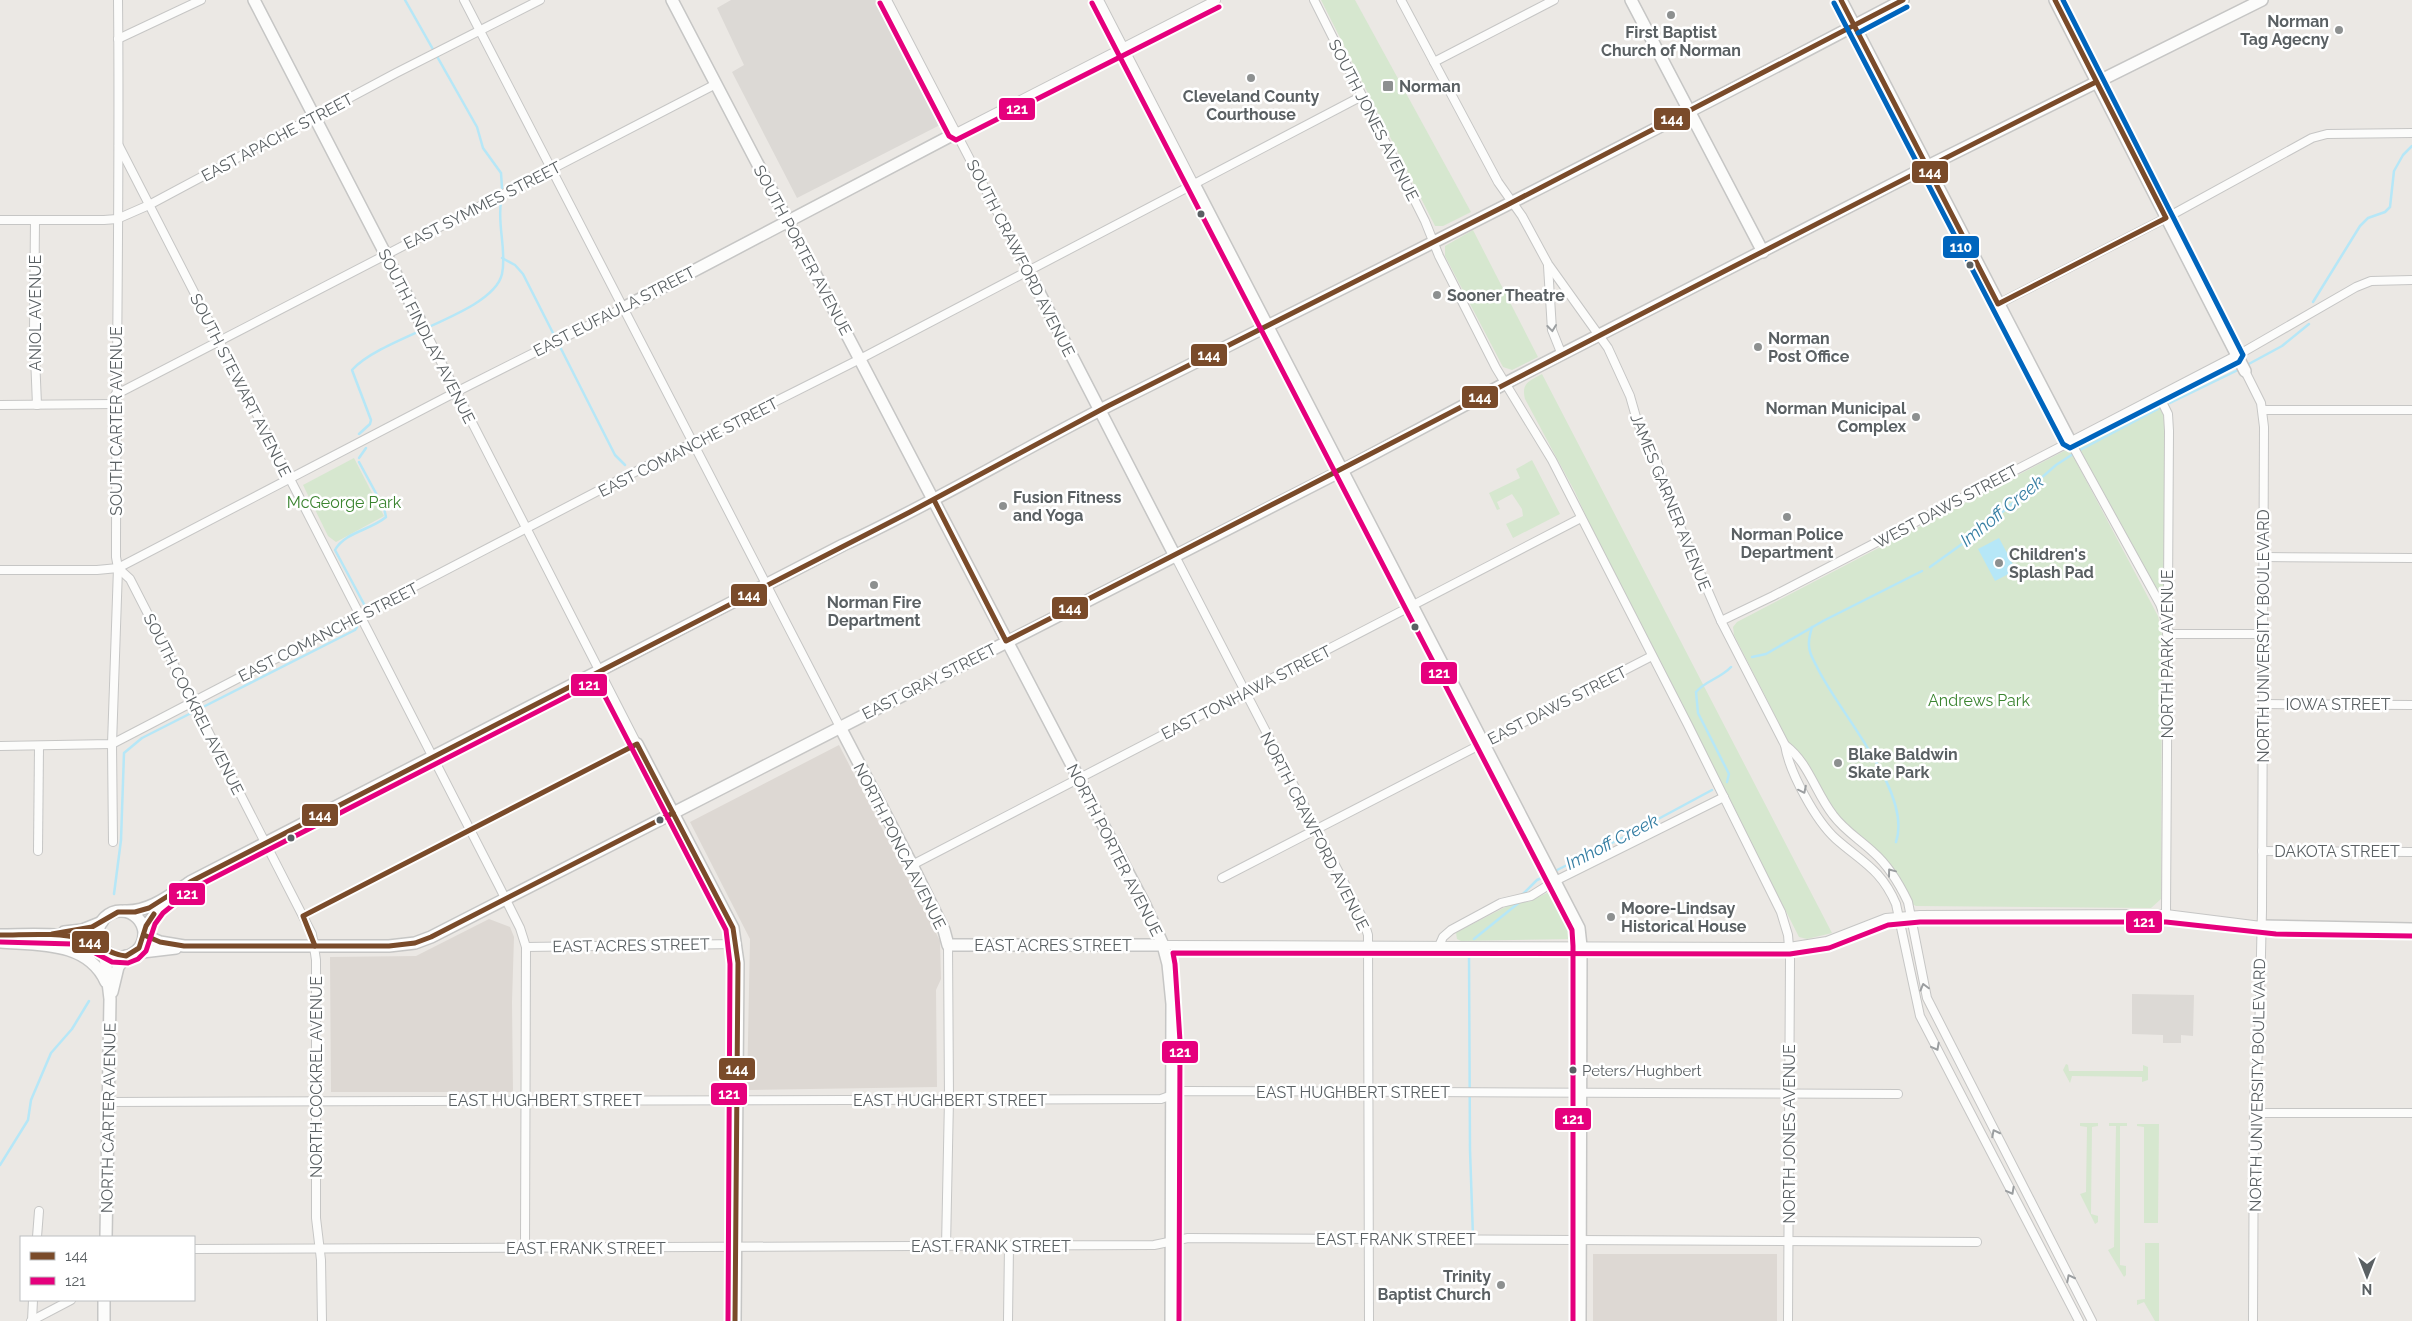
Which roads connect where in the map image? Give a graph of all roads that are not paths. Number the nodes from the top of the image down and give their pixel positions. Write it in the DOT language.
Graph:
graph roads {
  1 [pos="118,0"];
  2 [pos="201,0"];
  3 [pos="254,0"];
  4 [pos="464,0"];
  5 [pos="540,0"];
  6 [pos="672,0"];
  7 [pos="887,0"];
  8 [pos="1098,0"];
  9 [pos="1216,0"];
  10 [pos="1314,0"];
  11 [pos="1401,0"];
  12 [pos="1554,0"];
  13 [pos="1631,0"];
  14 [pos="1841,0"];
  15 [pos="1903,0"];
  16 [pos="2055,0"];
  17 [pos="2262,0"];
  18 [pos="1854,26"];
  19 [pos="481,31"];
  20 [pos="118,39"];
  21 [pos="1124,48"];
  22 [pos="1434,62"];
  23 [pos="2096,82"];
  24 [pos="716,84"];
  25 [pos="1362,96"];
  26 [pos="1688,111"];
  27 [pos="314,117"];
  28 [pos="956,133"];
  29 [pos="2412,134"];
  30 [pos="118,146"];
  31 [pos="1928,166"];
  32 [pos="552,168"];
  33 [pos="1194,184"];
  34 [pos="1512,202"];
  35 [pos="149,205"];
  36 [pos="117,218"];
  37 [pos="2166,218"];
  38 [pos="0,220"];
  39 [pos="35,220"];
  40 [pos="787,221"];
  41 [pos="1433,242"];
  42 [pos="1763,252"];
  43 [pos="386,254"];
  44 [pos="1548,264"];
  45 [pos="1028,271"];
  46 [pos="2412,280"];
  47 [pos="1998,304"];
  48 [pos="623,308"];
  49 [pos="419,319"];
  50 [pos="1268,327"];
  51 [pos="1600,336"];
  52 [pos="219,341"];
  53 [pos="1562,355"];
  54 [pos="860,359"];
  55 [pos="2241,363"];
  56 [pos="1506,383"];
  57 [pos="456,392"];
  58 [pos="2159,396"];
  59 [pos="115,400"];
  60 [pos="0,405"];
  61 [pos="37,405"];
  62 [pos="2263,410"];
  63 [pos="2412,410"];
  64 [pos="1099,411"];
  65 [pos="2070,441"];
  66 [pos="694,444"];
  67 [pos="1341,471"];
  68 [pos="290,480"];
  69 [pos="934,500"];
  70 [pos="1581,518"];
  71 [pos="526,530"];
  72 [pos="1175,556"];
  73 [pos="2264,557"];
  74 [pos="2412,558"];
  75 [pos="118,568"];
  76 [pos="0,570"];
  77 [pos="766,585"];
  78 [pos="1412,606"];
  79 [pos="360,615"];
  80 [pos="1721,621"];
  81 [pos="2167,625"];
  82 [pos="2167,634"];
  83 [pos="2263,634"];
  84 [pos="1006,641"];
  85 [pos="1652,656"];
  86 [pos="600,671"];
  87 [pos="1246,693"];
  88 [pos="194,704"];
  89 [pos="2263,704"];
  90 [pos="2412,705"];
  91 [pos="840,727"];
  92 [pos="1483,743"];
  93 [pos="112,744"];
  94 [pos="637,744"];
  95 [pos="1785,745"];
  96 [pos="0,746"];
  97 [pos="39,747"];
  98 [pos="433,758"];
  99 [pos="1078,778"];
  100 [pos="1724,797"];
  101 [pos="673,813"];
  102 [pos="1316,829"];
  103 [pos="113,842"];
  104 [pos="266,843"];
  105 [pos="38,851"];
  106 [pos="2262,851"];
  107 [pos="2412,852"];
  108 [pos="912,865"];
  109 [pos="1552,875"];
  110 [pos="1222,878"];
  111 [pos="170,895"];
  112 [pos="506,899"];
  113 [pos="125,911"];
  114 [pos="2166,914"];
  115 [pos="1898,916"];
  116 [pos="1910,916"];
  117 [pos="102,922"];
  118 [pos="2261,926"];
  119 [pos="2412,929"];
  120 [pos="144,932"];
  121 [pos="52,934"];
  122 [pos="0,935"];
  123 [pos="0,942"];
  124 [pos="736,944"];
  125 [pos="1164,944"];
  126 [pos="948,945"];
  127 [pos="1369,945"];
  128 [pos="184,946"];
  129 [pos="315,946"];
  130 [pos="1439,946"];
  131 [pos="1581,946"];
  132 [pos="103,947"];
  133 [pos="526,947"];
  134 [pos="1789,947"];
  135 [pos="130,955"];
  136 [pos="108,986"];
  137 [pos="110,999"];
  138 [pos="1369,1091"];
  139 [pos="1580,1093"];
  140 [pos="1789,1094"];
  141 [pos="1898,1094"];
  142 [pos="1172,1095"];
  143 [pos="949,1099"];
  144 [pos="526,1100"];
  145 [pos="316,1101"];
  146 [pos="736,1101"];
  147 [pos="109,1102"];
  148 [pos="2254,1113"];
  149 [pos="2412,1113"];
  150 [pos="39,1211"];
  151 [pos="37,1236"];
  152 [pos="106,1236"];
  153 [pos="1369,1238"];
  154 [pos="1580,1240"];
  155 [pos="1788,1240"];
  156 [pos="1171,1241"];
  157 [pos="1977,1242"];
  158 [pos="1009,1246"];
  159 [pos="735,1247"];
  160 [pos="946,1247"];
  161 [pos="195,1248"];
  162 [pos="318,1248"];
  163 [pos="525,1248"];
  164 [pos="33,1301"];
  165 [pos="69,1301"];
  166 [pos="104,1301"];
  167 [pos="32,1321"];
  168 [pos="104,1321"];
  169 [pos="322,1321"];
  170 [pos="735,1321"];
  171 [pos="1008,1321"];
  172 [pos="1171,1321"];
  173 [pos="1369,1321"];
  174 [pos="1580,1321"];
  175 [pos="1788,1321"];
  176 [pos="2079,1321"];
  177 [pos="2092,1321"];
  178 [pos="2253,1321"];
  1 -- 20 [label="street, SOUTH CARTER AVENUE"];
  2 -- 20 [label="street"];
  3 -- 27 [label="street, SOUTH FINDLAY AVENUE"];
  4 -- 19 [label="street, NORTH PONCA AVENUE"];
  5 -- 19 [label="street, EAST APACHE STREET"];
  6 -- 24 [label="street, SOUTH PORTER AVENUE"];
  7 -- 28 [label="street, SOUTH CRAWFORD AVENUE"];
  8 -- 21 [label="street"];
  9 -- 21 [label="street, EAST EUFAULA STREET"];
  10 -- 25 [label="street, SOUTH JONES AVENUE"];
  11 -- 22 [label="street, JAMES GARNER AVENUE"];
  12 -- 22 [label="street"];
  13 -- 26 [label="street"];
  14 -- 18 [label="street"];
  15 -- 18 [label="street"];
  16 -- 23 [label="street, NORTH UNIVERSITY BOULEVARD"];
  17 -- 23 [label="street, EAST GRAY STREET"];
  18 -- 26 [label="street"];
  18 -- 31 [label="street"];
  19 -- 27 [label="street, EAST APACHE STREET"];
  19 -- 32 [label="street, NORTH PONCA AVENUE"];
  20 -- 30 [label="street, SOUTH CARTER AVENUE"];
  21 -- 28 [label="street, EAST EUFAULA STREET"];
  21 -- 33 [label="street"];
  22 -- 34 [label="street, JAMES GARNER AVENUE"];
  23 -- 31 [label="street, EAST GRAY STREET"];
  23 -- 37 [label="street, NORTH UNIVERSITY BOULEVARD"];
  24 -- 32 [label="street, EAST SYMMES STREET"];
  24 -- 40 [label="street, SOUTH PORTER AVENUE"];
  25 -- 33 [label="street, EAST COMANCHE STREET"];
  25 -- 41 [label="street, SOUTH JONES AVENUE"];
  26 -- 34 [label="street"];
  26 -- 42 [label="street"];
  27 -- 35 [label="street, EAST APACHE STREET"];
  27 -- 43 [label="street, SOUTH FINDLAY AVENUE"];
  28 -- 40 [label="street, EAST EUFAULA STREET"];
  28 -- 45 [label="street, SOUTH CRAWFORD AVENUE"];
  29 -- 37 [label="street"];
  30 -- 35 [label="street, SOUTH STEWART AVENUE"];
  30 -- 36 [label="street, SOUTH CARTER AVENUE"];
  31 -- 42 [label="street, EAST GRAY STREET"];
  31 -- 47 [label="street"];
  32 -- 43 [label="street, EAST SYMMES STREET"];
  32 -- 48 [label="street, NORTH PONCA AVENUE"];
  33 -- 45 [label="street, EAST COMANCHE STREET"];
  33 -- 50 [label="street"];
  34 -- 41 [label="street"];
  34 -- 44 [label="street, JAMES GARNER AVENUE"];
  35 -- 36 [label="street, EAST APACHE STREET"];
  35 -- 52 [label="street, SOUTH STEWART AVENUE"];
  36 -- 39 [label="street, EAST APACHE STREET"];
  36 -- 59 [label="street, SOUTH CARTER AVENUE"];
  37 -- 47 [label="street"];
  37 -- 55 [label="street, NORTH UNIVERSITY BOULEVARD"];
  38 -- 39 [label="street, EAST APACHE STREET"];
  39 -- 61 [label="street, ANIOL AVENUE"];
  40 -- 48 [label="street, EAST EUFAULA STREET"];
  40 -- 54 [label="street, SOUTH PORTER AVENUE"];
  41 -- 50 [label="street"];
  41 -- 56 [label="street, SOUTH JONES AVENUE"];
  42 -- 51 [label="street, EAST GRAY STREET"];
  43 -- 49 [label="street, SOUTH FINDLAY AVENUE"];
  43 -- 52 [label="street, EAST SYMMES STREET"];
  44 -- 51 [label="street, JAMES GARNER AVENUE"];
  44 -- 53 [label="street, JAMES GARNER AVENUE, one-way"];
  45 -- 54 [label="street, EAST COMANCHE STREET"];
  45 -- 64 [label="street, SOUTH CRAWFORD AVENUE"];
  46 -- 55 [label="street, WEST DAWS STREET"];
  47 -- 65 [label="street"];
  48 -- 57 [label="street, EAST EUFAULA STREET"];
  48 -- 66 [label="street, NORTH PONCA AVENUE"];
  49 -- 57 [label="street, SOUTH FINDLAY AVENUE"];
  50 -- 64 [label="street"];
  50 -- 67 [label="street"];
  51 -- 53 [label="street, EAST GRAY STREET"];
  51 -- 80 [label="street, JAMES GARNER AVENUE"];
  52 -- 59 [label="street, EAST SYMMES STREET"];
  52 -- 68 [label="street, SOUTH STEWART AVENUE"];
  53 -- 56 [label="street, EAST GRAY STREET"];
  54 -- 66 [label="street, EAST COMANCHE STREET"];
  54 -- 69 [label="street, SOUTH PORTER AVENUE"];
  55 -- 58 [label="street, WEST DAWS STREET"];
  55 -- 62 [label="street, NORTH UNIVERSITY BOULEVARD"];
  56 -- 67 [label="street, EAST GRAY STREET"];
  56 -- 70 [label="street, SOUTH JONES AVENUE"];
  57 -- 68 [label="street, EAST EUFAULA STREET"];
  57 -- 71 [label="street, SOUTH FINDLAY AVENUE"];
  58 -- 65 [label="street, WEST DAWS STREET"];
  58 -- 81 [label="street, NORTH PARK AVENUE"];
  59 -- 61 [label="street, EAST SYMMES STREET"];
  59 -- 75 [label="street, SOUTH CARTER AVENUE"];
  60 -- 61 [label="street, EAST SYMMES STREET"];
  62 -- 63 [label="street"];
  62 -- 73 [label="street, NORTH UNIVERSITY BOULEVARD"];
  64 -- 69 [label="street"];
  64 -- 72 [label="street, NORTH CRAWFORD AVENUE"];
  65 -- 80 [label="street, WEST DAWS STREET"];
  65 -- 81 [label="street"];
  66 -- 71 [label="street, EAST COMANCHE STREET"];
  66 -- 77 [label="street, NORTH PONCA AVENUE"];
  67 -- 72 [label="street, EAST GRAY STREET"];
  67 -- 78 [label="street"];
  68 -- 75 [label="street, EAST EUFAULA STREET"];
  68 -- 79 [label="street, SOUTH STEWART AVENUE"];
  69 -- 77 [label="street"];
  69 -- 84 [label="street, NORTH PORTER AVENUE"];
  70 -- 78 [label="street, EAST TONHAWA STREET"];
  70 -- 85 [label="street, SOUTH JONES AVENUE"];
  71 -- 79 [label="street, EAST COMANCHE STREET"];
  71 -- 86 [label="street, SOUTH FINDLAY AVENUE"];
  72 -- 84 [label="street, EAST GRAY STREET"];
  72 -- 87 [label="street, NORTH CRAWFORD AVENUE"];
  73 -- 74 [label="street"];
  73 -- 83 [label="street, NORTH UNIVERSITY BOULEVARD"];
  75 -- 76 [label="street, EAST EUFAULA STREET"];
  75 -- 88 [label="street, SOUTH COCKREL AVENUE"];
  75 -- 93 [label="street, SOUTH CARTER AVENUE"];
  77 -- 86 [label="street"];
  77 -- 91 [label="street, NORTH PONCA AVENUE"];
  78 -- 87 [label="street, EAST TONHAWA STREET"];
  78 -- 92 [label="street"];
  79 -- 88 [label="street, EAST COMANCHE STREET"];
  79 -- 98 [label="street, SOUTH STEWART AVENUE"];
  80 -- 95 [label="street, JAMES GARNER AVENUE"];
  81 -- 82 [label="street, NORTH PARK AVENUE"];
  82 -- 83 [label="street"];
  82 -- 114 [label="street, NORTH PARK AVENUE"];
  83 -- 89 [label="street, NORTH UNIVERSITY BOULEVARD"];
  84 -- 91 [label="street, EAST GRAY STREET"];
  84 -- 99 [label="street, NORTH PORTER AVENUE"];
  85 -- 92 [label="street, EAST DAWS STREET"];
  85 -- 100 [label="street, NORTH JONES AVENUE"];
  86 -- 94 [label="street, SOUTH FINDLAY AVENUE"];
  86 -- 98 [label="street"];
  87 -- 99 [label="street, EAST TONHAWA STREET"];
  87 -- 102 [label="street, NORTH CRAWFORD AVENUE"];
  88 -- 93 [label="street, EAST COMANCHE STREET"];
  88 -- 104 [label="street, SOUTH COCKREL AVENUE"];
  89 -- 90 [label="street, IOWA STREET"];
  89 -- 106 [label="street, NORTH UNIVERSITY BOULEVARD"];
  91 -- 101 [label="street, EAST GRAY STREET"];
  91 -- 108 [label="street, NORTH PONCA AVENUE"];
  92 -- 102 [label="street, EAST DAWS STREET"];
  92 -- 109 [label="street"];
  93 -- 97 [label="street, EAST COMANCHE STREET"];
  93 -- 103 [label="street, SOUTH CARTER AVENUE"];
  94 -- 101 [label="street"];
  95 -- 115 [label="street, JAMES GARNER AVENUE, one-way"];
  116 -- 95 [label="street, JAMES GARNER AVENUE, one-way"];
  96 -- 97 [label="street, EAST COMANCHE STREET"];
  97 -- 105 [label="street"];
  98 -- 104 [label="street"];
  98 -- 112 [label="street, SOUTH STEWART AVENUE"];
  99 -- 108 [label="street, EAST TONHAWA STREET"];
  99 -- 125 [label="street, NORTH PORTER AVENUE"];
  100 -- 109 [label="street"];
  100 -- 134 [label="street, NORTH JONES AVENUE"];
  101 -- 112 [label="street, EAST GRAY STREET"];
  101 -- 124 [label="street"];
  102 -- 110 [label="street, EAST DAWS STREET"];
  102 -- 127 [label="street, NORTH CRAWFORD AVENUE"];
  104 -- 111 [label="street"];
  104 -- 129 [label="street, NORTH COCKREL AVENUE"];
  106 -- 107 [label="street, DAKOTA STREET"];
  106 -- 118 [label="street, NORTH UNIVERSITY BOULEVARD"];
  108 -- 126 [label="street, NORTH PONCA AVENUE"];
  109 -- 130 [label="street"];
  109 -- 131 [label="street"];
  111 -- 113 [label="street"];
  111 -- 120 [label="street"];
  112 -- 129 [label="street, EAST GRAY STREET"];
  112 -- 133 [label="street, SOUTH STEWART AVENUE"];
  113 -- 117 [label="street"];
  113 -- 120 [label="street"];
  114 -- 116 [label="street, EAST ACRES STREET"];
  114 -- 118 [label="street, EAST ACRES STREET"];
  115 -- 116 [label="street, EAST ACRES STREET"];
  115 -- 134 [label="street, EAST ACRES STREET"];
  115 -- 176 [label="street, JAMES GARNER AVENUE, one-way"];
  177 -- 116 [label="street, JAMES GARNER AVENUE, one-way"];
  117 -- 121 [label="street"];
  117 -- 132 [label="street"];
  118 -- 119 [label="street"];
  118 -- 148 [label="street, NORTH UNIVERSITY BOULEVARD"];
  120 -- 128 [label="street"];
  120 -- 135 [label="street"];
  121 -- 122 [label="street"];
  121 -- 132 [label="street"];
  123 -- 136 [label="street"];
  124 -- 133 [label="street, EAST ACRES STREET"];
  124 -- 146 [label="street"];
  125 -- 126 [label="street, EAST ACRES STREET"];
  125 -- 127 [label="street, EAST ACRES STREET"];
  125 -- 142 [label="street, NORTH PORTER AVENUE"];
  126 -- 143 [label="street, NORTH PONCA AVENUE"];
  127 -- 130 [label="street, EAST ACRES STREET"];
  127 -- 138 [label="street, NORTH CRAWFORD AVENUE"];
  128 -- 129 [label="street"];
  128 -- 135 [label="street"];
  129 -- 145 [label="street, NORTH COCKREL AVENUE"];
  130 -- 131 [label="street, EAST ACRES STREET"];
  131 -- 134 [label="street, EAST ACRES STREET"];
  131 -- 139 [label="street"];
  132 -- 135 [label="street"];
  132 -- 136 [label="street, NORTH CARTER AVENUE"];
  133 -- 144 [label="street, SOUTH STEWART AVENUE"];
  134 -- 140 [label="street, NORTH JONES AVENUE"];
  135 -- 137 [label="street, NORTH CARTER AVENUE"];
  136 -- 137 [label="street, NORTH CARTER AVENUE"];
  137 -- 147 [label="street, NORTH CARTER AVENUE"];
  138 -- 139 [label="street, EAST HUGHBERT STREET"];
  138 -- 142 [label="street, EAST HUGHBERT STREET"];
  138 -- 153 [label="street, NORTH CRAWFORD AVENUE"];
  139 -- 140 [label="street, EAST HUGHBERT STREET"];
  139 -- 154 [label="street"];
  140 -- 141 [label="street, EAST HUGHBERT STREET"];
  140 -- 155 [label="street, NORTH JONES AVENUE"];
  142 -- 143 [label="street, EAST HUGHBERT STREET"];
  142 -- 156 [label="street, NORTH PORTER AVENUE"];
  143 -- 146 [label="street, EAST HUGHBERT STREET"];
  143 -- 160 [label="street, NORTH PONCA AVENUE"];
  144 -- 145 [label="street, EAST HUGHBERT STREET"];
  144 -- 146 [label="street, EAST HUGHBERT STREET"];
  144 -- 163 [label="street, SOUTH STEWART AVENUE"];
  145 -- 147 [label="street, EAST HUGHBERT STREET"];
  145 -- 162 [label="street, NORTH COCKREL AVENUE"];
  146 -- 159 [label="street"];
  147 -- 152 [label="street, NORTH CARTER AVENUE"];
  148 -- 149 [label="street"];
  148 -- 178 [label="street, NORTH UNIVERSITY BOULEVARD"];
  150 -- 151 [label="street"];
  153 -- 154 [label="street, EAST FRANK STREET"];
  153 -- 156 [label="street, EAST FRANK STREET"];
  153 -- 173 [label="street, NORTH CRAWFORD AVENUE"];
  154 -- 155 [label="street, EAST FRANK STREET"];
  154 -- 174 [label="street"];
  155 -- 157 [label="street, EAST FRANK STREET"];
  155 -- 175 [label="street, NORTH JONES AVENUE"];
  156 -- 158 [label="street, EAST FRANK STREET"];
  156 -- 172 [label="street, NORTH PORTER AVENUE"];
  158 -- 160 [label="street, EAST FRANK STREET"];
  158 -- 171 [label="street"];
  159 -- 160 [label="street, EAST FRANK STREET"];
  159 -- 163 [label="street, EAST FRANK STREET"];
  159 -- 170 [label="street"];
  161 -- 162 [label="street, EAST FRANK STREET"];
  162 -- 163 [label="street, EAST FRANK STREET"];
  162 -- 169 [label="street, NORTH COCKREL AVENUE"];
  164 -- 167 [label="street"];
  165 -- 167 [label="street"];
  166 -- 168 [label="street"];
}
